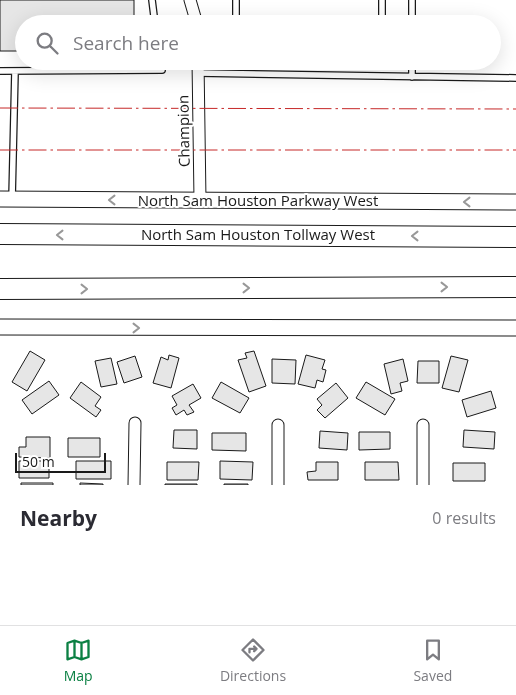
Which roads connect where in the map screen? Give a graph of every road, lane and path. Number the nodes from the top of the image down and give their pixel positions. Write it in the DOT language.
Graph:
graph roads {
  1 [pos="152,0"];
  2 [pos="190,0"];
  3 [pos="236,0"];
  4 [pos="382,0"];
  5 [pos="412,0"];
  6 [pos="154,15"];
  7 [pos="194,15"];
  8 [pos="236,15"];
  9 [pos="382,15"];
  10 [pos="412,15"];
  11 [pos="162,70"];
  12 [pos="198,70"];
  13 [pos="262,70"];
  14 [pos="412,70"];
  15 [pos="0,71"];
  16 [pos="15,71"];
  17 [pos="412,77"];
  18 [pos="516,78"];
  19 [pos="6,200"];
  20 [pos="200,200"];
  21 [pos="516,202"];
  22 [pos="0,234"];
  23 [pos="516,237"];
  24 [pos="516,287"];
  25 [pos="0,289"];
  26 [pos="0,328"];
  27 [pos="516,328"];
  28 [pos="134,423"];
  29 [pos="278,425"];
  30 [pos="423,425"];
  31 [pos="134,485"];
  32 [pos="278,485"];
  33 [pos="423,485"];
  1 -- 6 [label="lane"];
  2 -- 7 [label="street"];
  3 -- 8 [label="lane"];
  4 -- 9 [label="lane"];
  5 -- 10 [label="lane"];
  11 -- 16 [label="lane"];
  12 -- 20 [label="street, Champion"];
  13 -- 17 [label="lane"];
  14 -- 17 [label="lane"];
  15 -- 16 [label="lane"];
  16 -- 19 [label="lane"];
  17 -- 18 [label="lane"];
  20 -- 19 [label="main road, North Sam Houston Parkway West, one-way"];
  21 -- 20 [label="main road, North Sam Houston Parkway West, one-way"];
  23 -- 22 [label="highway, North Sam Houston Tollway West, one-way"];
  25 -- 24 [label="highway, one-way"];
  26 -- 27 [label="main road, one-way"];
  28 -- 31 [label="street"];
  29 -- 32 [label="street"];
  30 -- 33 [label="street"];
}
